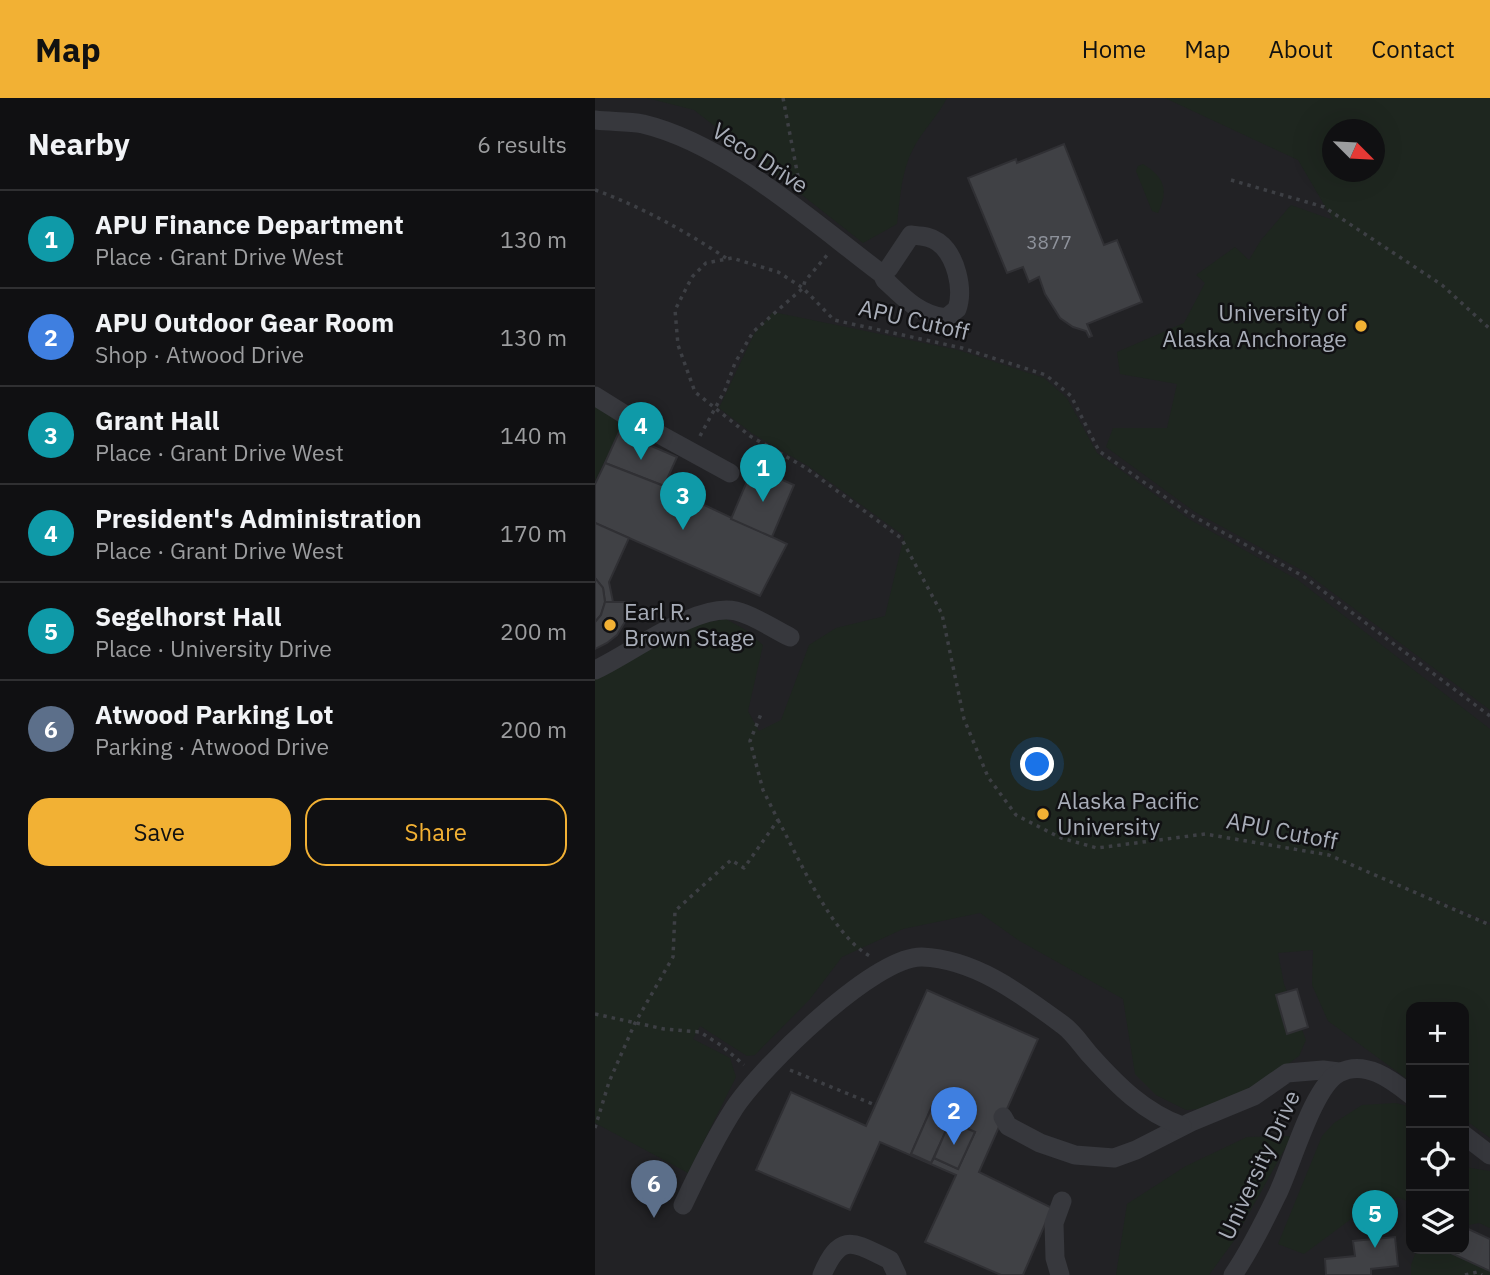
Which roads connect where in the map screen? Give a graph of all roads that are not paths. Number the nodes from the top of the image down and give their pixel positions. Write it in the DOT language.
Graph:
graph roads {
  1 [pos="595,120"];
  2 [pos="882,274"];
  3 [pos="595,396"];
  4 [pos="730,473"];
  5 [pos="790,637"];
  6 [pos="595,670"];
  7 [pos="1339,1072"];
  8 [pos="1406,1092"];
  9 [pos="1003,1117"];
  10 [pos="1182,1126"];
  11 [pos="1469,1139"];
  12 [pos="1490,1155"];
  13 [pos="1062,1200"];
  14 [pos="683,1205"];
  15 [pos="822,1275"];
  16 [pos="897,1275"];
  17 [pos="1060,1275"];
  18 [pos="1233,1275"];
  1 -- 2 [label="street, Veco Drive"];
  2 -- 2 [label="street, Veco Drive"];
  3 -- 4 [label="street"];
  5 -- 6 [label="street"];
  7 -- 8 [label="street"];
  7 -- 10 [label="street"];
  7 -- 18 [label="street, University Drive"];
  9 -- 10 [label="street"];
  10 -- 14 [label="street"];
  11 -- 12 [label="street"];
  13 -- 17 [label="street"];
  15 -- 16 [label="street"];
}
